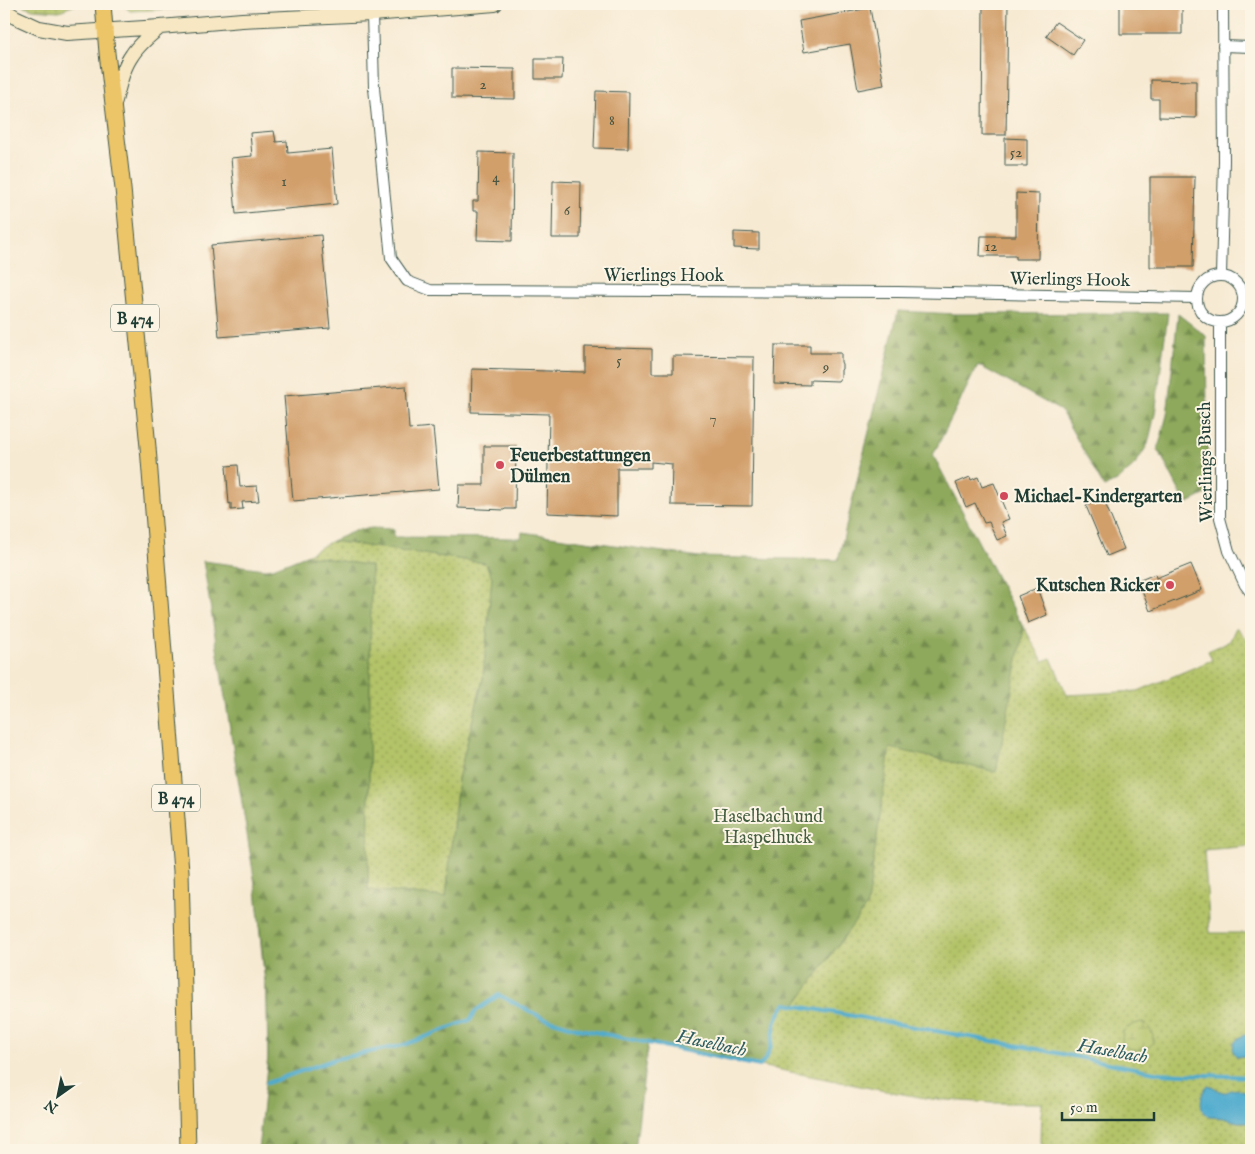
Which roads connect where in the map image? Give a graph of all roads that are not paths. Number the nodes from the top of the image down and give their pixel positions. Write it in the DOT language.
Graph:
graph roads {
  1 [pos="103,4"];
  2 [pos="494,4"];
  3 [pos="1223,4"];
  4 [pos="4,10"];
  5 [pos="372,14"];
  6 [pos="160,27"];
  7 [pos="105,31"];
  8 [pos="1223,46"];
  9 [pos="1251,47"];
  10 [pos="113,108"];
  11 [pos="1221,276"];
  12 [pos="1196,298"];
  13 [pos="1247,299"];
  14 [pos="1220,322"];
  15 [pos="1251,594"];
  16 [pos="188,1150"];
  1 -- 7 [label="main road, B 474"];
  2 -- 5 [label="street"];
  3 -- 8 [label="street"];
  4 -- 7 [label="street"];
  5 -- 6 [label="street"];
  5 -- 12 [label="street, Wierlings Hook"];
  6 -- 7 [label="street"];
  6 -- 10 [label="street"];
  7 -- 10 [label="main road, B 474"];
  8 -- 9 [label="street"];
  8 -- 11 [label="street"];
  10 -- 16 [label="main road, B 474"];
  11 -- 12 [label="street"];
  11 -- 13 [label="street"];
  12 -- 14 [label="street"];
  13 -- 14 [label="street"];
  14 -- 15 [label="street, Wierlings Busch"];
}
